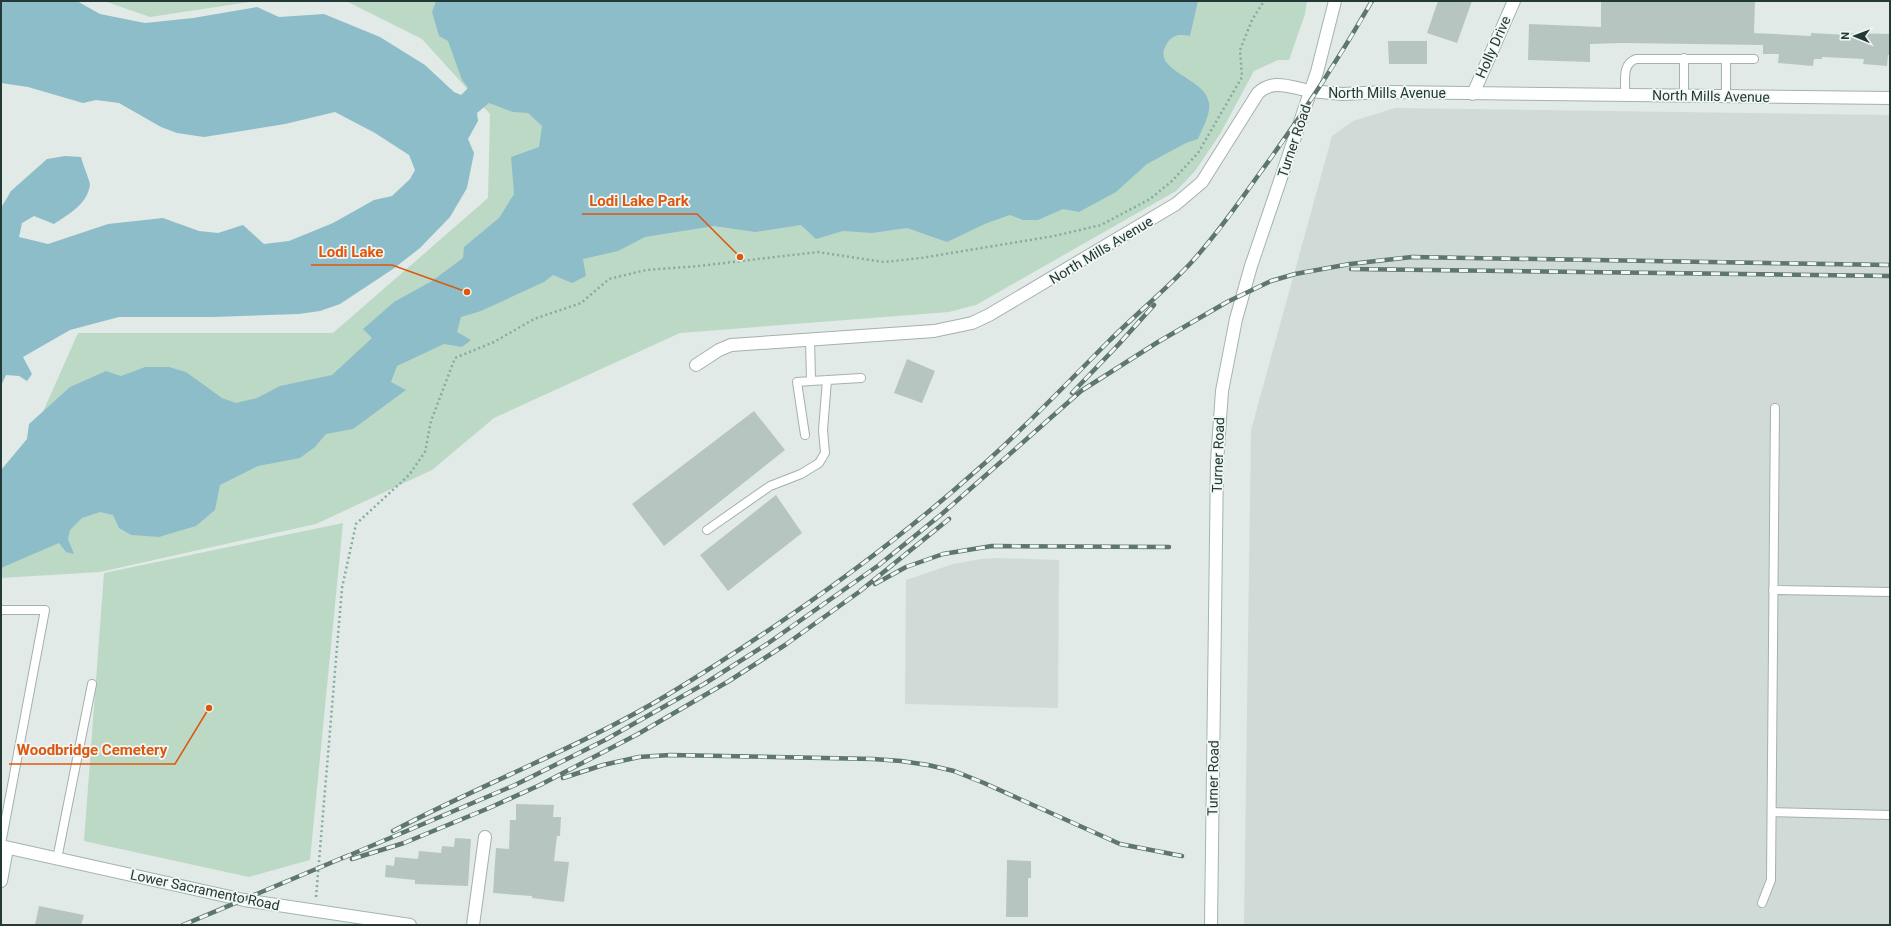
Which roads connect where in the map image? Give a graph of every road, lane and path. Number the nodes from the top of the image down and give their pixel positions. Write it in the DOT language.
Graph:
graph roads {
  1 [pos="1335,1"];
  2 [pos="1514,1"];
  3 [pos="1684,58"];
  4 [pos="1726,59"];
  5 [pos="1754,59"];
  6 [pos="1311,91"];
  7 [pos="1473,94"];
  8 [pos="1625,95"];
  9 [pos="1684,96"];
  10 [pos="1726,96"];
  11 [pos="1890,98"];
  12 [pos="810,339"];
  13 [pos="696,365"];
  14 [pos="861,378"];
  15 [pos="827,380"];
  16 [pos="811,381"];
  17 [pos="1775,408"];
  18 [pos="805,435"];
  19 [pos="707,530"];
  20 [pos="1774,590"];
  21 [pos="1890,592"];
  22 [pos="1,610"];
  23 [pos="92,684"];
  24 [pos="1772,812"];
  25 [pos="1890,815"];
  26 [pos="486,837"];
  27 [pos="3,846"];
  28 [pos="57,859"];
  29 [pos="1,881"];
  30 [pos="1762,903"];
  31 [pos="410,925"];
  32 [pos="473,925"];
  33 [pos="1211,925"];
  1 -- 6 [label="street, Turner Road"];
  2 -- 7 [label="street, Holly Drive"];
  3 -- 4 [label="lane"];
  3 -- 8 [label="lane"];
  3 -- 9 [label="lane"];
  4 -- 5 [label="lane"];
  4 -- 10 [label="lane"];
  6 -- 7 [label="street, North Mills Avenue"];
  6 -- 12 [label="street, North Mills Avenue"];
  6 -- 33 [label="street, Turner Road"];
  7 -- 8 [label="street, North Mills Avenue"];
  8 -- 9 [label="street, North Mills Avenue"];
  9 -- 10 [label="street, North Mills Avenue"];
  10 -- 11 [label="street, North Mills Avenue"];
  12 -- 13 [label="street, North Mills Avenue"];
  12 -- 16 [label="lane"];
  14 -- 15 [label="lane"];
  15 -- 16 [label="lane"];
  15 -- 19 [label="lane"];
  16 -- 18 [label="lane"];
  17 -- 20 [label="lane"];
  20 -- 21 [label="lane"];
  20 -- 24 [label="lane"];
  22 -- 27 [label="lane"];
  23 -- 28 [label="lane"];
  24 -- 25 [label="lane"];
  24 -- 30 [label="lane"];
  26 -- 32 [label="street"];
  27 -- 28 [label="street, Lower Sacramento Road"];
  27 -- 29 [label="street"];
  28 -- 31 [label="street, Lower Sacramento Road"];
}
